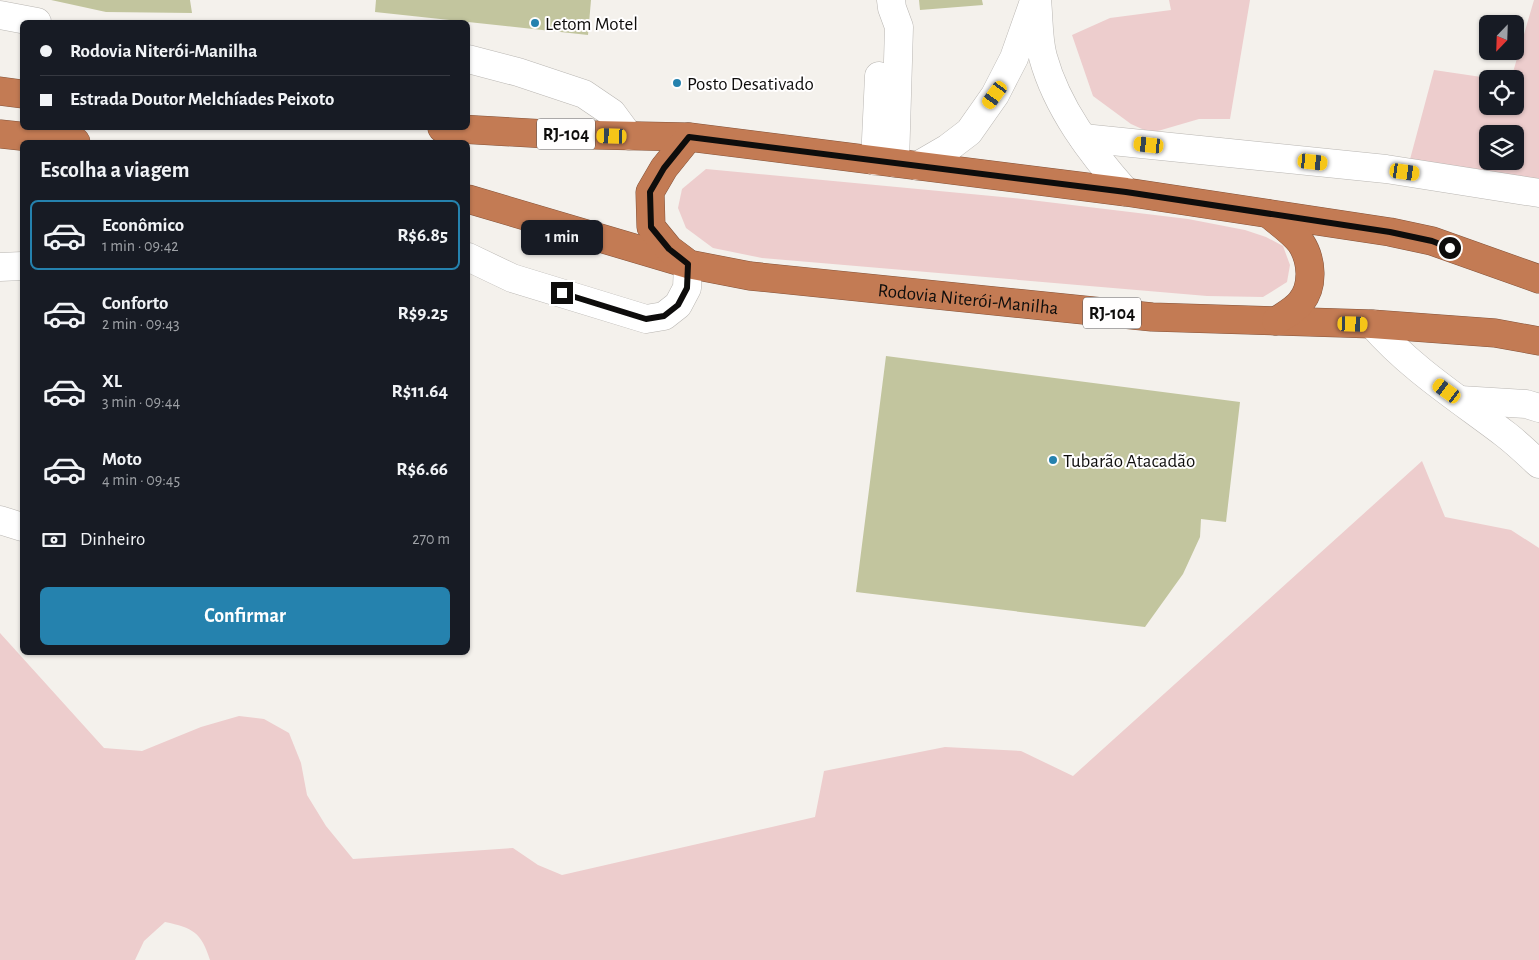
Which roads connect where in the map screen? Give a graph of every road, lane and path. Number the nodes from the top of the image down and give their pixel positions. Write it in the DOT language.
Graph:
graph roads {
  1 [pos="1036,0"];
  2 [pos="891,4"];
  3 [pos="0,15"];
  4 [pos="26,20"];
  5 [pos="470,60"];
  6 [pos="0,91"];
  7 [pos="20,94"];
  8 [pos="470,130"];
  9 [pos="0,134"];
  10 [pos="629,136"];
  11 [pos="689,137"];
  12 [pos="1083,138"];
  13 [pos="57,140"];
  14 [pos="896,163"];
  15 [pos="1126,192"];
  16 [pos="1539,193"];
  17 [pos="475,204"];
  18 [pos="1269,214"];
  19 [pos="470,258"];
  20 [pos="688,264"];
  21 [pos="20,266"];
  22 [pos="0,267"];
  23 [pos="1539,279"];
  24 [pos="1276,320"];
  25 [pos="1372,324"];
  26 [pos="1539,341"];
  27 [pos="1460,400"];
  28 [pos="1539,408"];
  29 [pos="1539,464"];
  30 [pos="0,520"];
  31 [pos="20,526"];
  1 -- 12 [label="street"];
  1 -- 14 [label="street"];
  2 -- 14 [label="street"];
  3 -- 4 [label="street"];
  5 -- 10 [label="street"];
  6 -- 7 [label="highway"];
  8 -- 10 [label="highway, RJ-104"];
  9 -- 13 [label="highway"];
  10 -- 11 [label="highway, RJ-104"];
  11 -- 14 [label="highway, RJ-104"];
  11 -- 20 [label="highway"];
  12 -- 15 [label="street"];
  12 -- 16 [label="street"];
  14 -- 15 [label="highway, RJ-104"];
  15 -- 18 [label="highway, RJ-104"];
  17 -- 20 [label="highway, Rodovia Niterói-Manilha / RJ-104"];
  18 -- 23 [label="highway, RJ-104"];
  18 -- 24 [label="highway"];
  19 -- 20 [label="street"];
  20 -- 24 [label="highway, Rodovia Niterói-Manilha / RJ-104"];
  21 -- 22 [label="street"];
  24 -- 25 [label="highway, Rodovia Niterói-Manilha / RJ-104"];
  25 -- 26 [label="highway, Rodovia Niterói-Manilha / RJ-104"];
  25 -- 27 [label="street"];
  27 -- 28 [label="street"];
  27 -- 29 [label="street"];
  30 -- 31 [label="street"];
}
